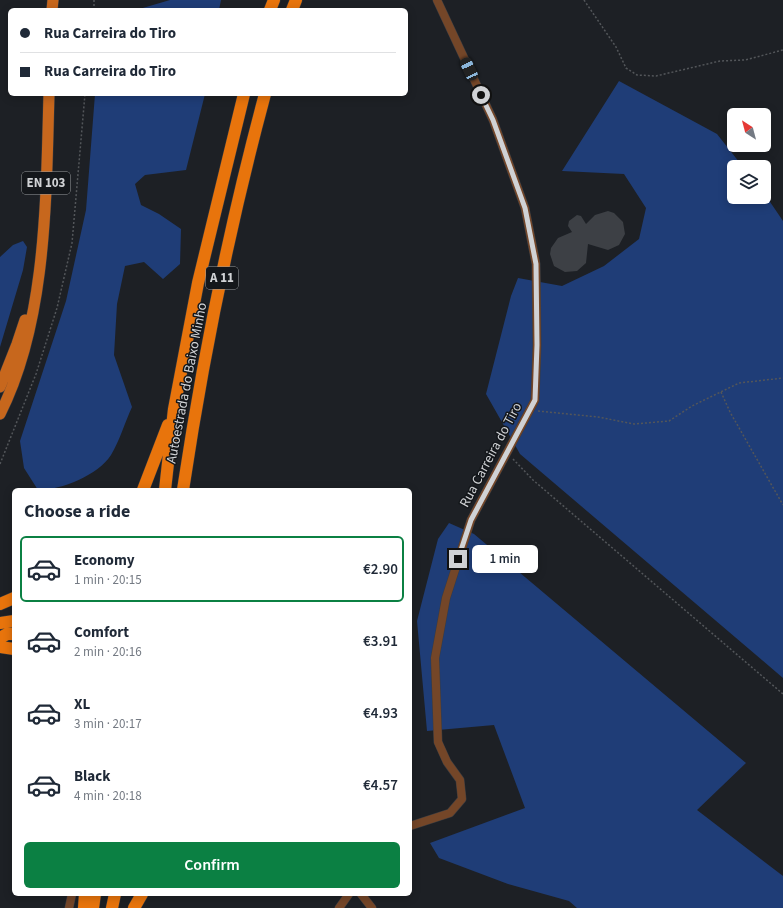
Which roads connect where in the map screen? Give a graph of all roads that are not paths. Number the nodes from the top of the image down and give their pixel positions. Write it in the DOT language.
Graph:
graph roads {
  1 [pos="437,0"];
  2 [pos="49,96"];
  3 [pos="244,96"];
  4 [pos="264,96"];
  5 [pos="39,271"];
  6 [pos="0,388"];
  7 [pos="174,409"];
  8 [pos="0,414"];
  9 [pos="144,488"];
  10 [pos="165,488"];
  11 [pos="182,488"];
  12 [pos="12,599"];
  13 [pos="0,604"];
  14 [pos="12,621"];
  15 [pos="0,623"];
  16 [pos="12,634"];
  17 [pos="0,638"];
  18 [pos="0,647"];
  19 [pos="12,649"];
  20 [pos="412,825"];
  21 [pos="72,896"];
  22 [pos="85,896"];
  23 [pos="95,896"];
  24 [pos="115,896"];
  25 [pos="141,896"];
  26 [pos="348,896"];
  27 [pos="363,896"];
  28 [pos="69,908"];
  29 [pos="84,908"];
  30 [pos="93,908"];
  31 [pos="112,908"];
  32 [pos="134,908"];
  33 [pos="339,908"];
  34 [pos="372,908"];
  1 -- 20 [label="street, Rua Carreira do Tiro"];
  2 -- 5 [label="main road, EN 103"];
  3 -- 7 [label="highway, Autoestrada do Baixo Minho / A 11"];
  4 -- 11 [label="highway, Autoestrada do Baixo Minho / A 11"];
  5 -- 6 [label="main road, EN 103"];
  5 -- 8 [label="main road, EN 103"];
  7 -- 9 [label="highway"];
  7 -- 10 [label="highway, Autoestrada do Baixo Minho / A 11"];
  12 -- 13 [label="highway"];
  14 -- 15 [label="highway"];
  16 -- 17 [label="highway"];
  18 -- 19 [label="highway"];
  21 -- 28 [label="street"];
  22 -- 29 [label="highway"];
  23 -- 30 [label="highway"];
  24 -- 31 [label="highway"];
  25 -- 32 [label="highway"];
  26 -- 33 [label="street"];
  27 -- 34 [label="street"];
}
